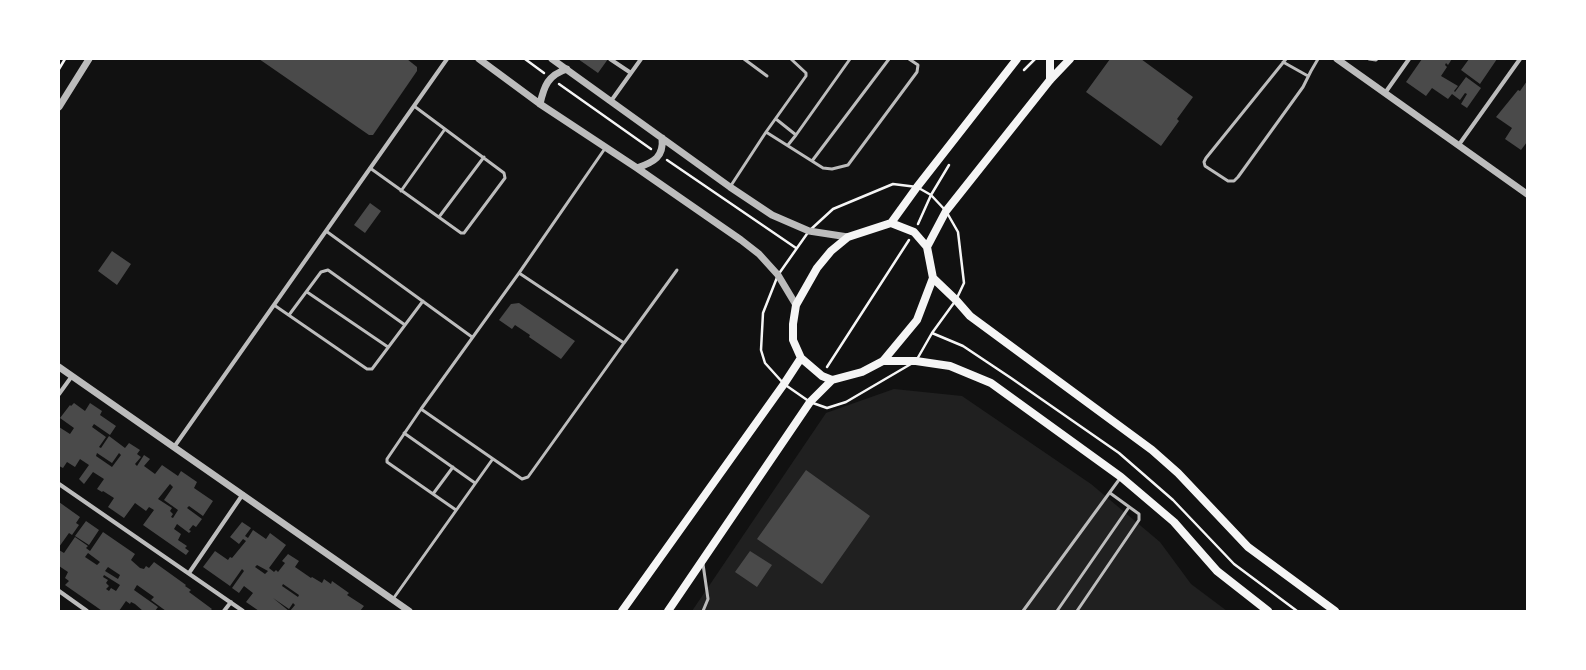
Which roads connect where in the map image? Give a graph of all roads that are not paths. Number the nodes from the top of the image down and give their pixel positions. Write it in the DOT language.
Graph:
graph roads {
  1 [pos="89,59"];
  2 [pos="446,59"];
  3 [pos="479,59"];
  4 [pos="552,59"];
  5 [pos="610,59"];
  6 [pos="641,59"];
  7 [pos="744,59"];
  8 [pos="791,59"];
  9 [pos="850,59"];
  10 [pos="889,59"];
  11 [pos="909,59"];
  12 [pos="1017,59"];
  13 [pos="1050,59"];
  14 [pos="1070,59"];
  15 [pos="1286,59"];
  16 [pos="1318,59"];
  17 [pos="1337,59"];
  18 [pos="1369,59"];
  19 [pos="1377,59"];
  20 [pos="1409,59"];
  21 [pos="1520,59"];
  22 [pos="1283,62"];
  23 [pos="567,69"];
  24 [pos="630,73"];
  25 [pos="767,76"];
  26 [pos="1308,76"];
  27 [pos="1050,80"];
  28 [pos="1385,93"];
  29 [pos="611,101"];
  30 [pos="540,104"];
  31 [pos="59,106"];
  32 [pos="414,106"];
  33 [pos="776,119"];
  34 [pos="445,129"];
  35 [pos="766,132"];
  36 [pos="796,135"];
  37 [pos="662,138"];
  38 [pos="788,145"];
  39 [pos="1458,146"];
  40 [pos="606,147"];
  41 [pos="484,157"];
  42 [pos="812,161"];
  43 [pos="370,168"];
  44 [pos="638,168"];
  45 [pos="730,187"];
  46 [pos="401,191"];
  47 [pos="1527,194"];
  48 [pos="439,218"];
  49 [pos="891,224"];
  50 [pos="326,231"];
  51 [pos="848,237"];
  52 [pos="927,247"];
  53 [pos="677,270"];
  54 [pos="519,273"];
  55 [pos="932,278"];
  56 [pos="307,292"];
  57 [pos="423,301"];
  58 [pos="274,305"];
  59 [pos="796,305"];
  60 [pos="289,315"];
  61 [pos="405,325"];
  62 [pos="472,337"];
  63 [pos="624,343"];
  64 [pos="388,348"];
  65 [pos="800,358"];
  66 [pos="883,361"];
  67 [pos="59,367"];
  68 [pos="72,376"];
  69 [pos="832,380"];
  70 [pos="59,394"];
  71 [pos="421,409"];
  72 [pos="404,433"];
  73 [pos="174,446"];
  74 [pos="492,460"];
  75 [pos="453,467"];
  76 [pos="1121,477"];
  77 [pos="475,483"];
  78 [pos="59,484"];
  79 [pos="1110,493"];
  80 [pos="243,494"];
  81 [pos="433,494"];
  82 [pos="1129,507"];
  83 [pos="456,510"];
  84 [pos="702,561"];
  85 [pos="189,573"];
  86 [pos="59,591"];
  87 [pos="393,599"];
  88 [pos="230,602"];
  89 [pos="87,611"];
  90 [pos="224,611"];
  91 [pos="243,611"];
  92 [pos="409,611"];
  93 [pos="622,611"];
  94 [pos="668,611"];
  95 [pos="703,611"];
  96 [pos="1023,611"];
  97 [pos="1057,611"];
  98 [pos="1077,611"];
  99 [pos="1268,611"];
  100 [pos="1335,611"];
  1 -- 31 [label="street"];
  2 -- 32 [label="street"];
  3 -- 30 [label="street"];
  4 -- 23 [label="street"];
  5 -- 24 [label="street"];
  6 -- 24 [label="street"];
  7 -- 25 [label="lane"];
  8 -- 33 [label="lane"];
  9 -- 36 [label="lane"];
  10 -- 42 [label="lane"];
  11 -- 42 [label="lane"];
  12 -- 49 [label="main road"];
  13 -- 27 [label="main road"];
  14 -- 27 [label="main road"];
  15 -- 22 [label="lane"];
  16 -- 26 [label="lane"];
  17 -- 28 [label="street"];
  18 -- 19 [label="lane"];
  20 -- 28 [label="street"];
  21 -- 39 [label="street"];
  22 -- 26 [label="lane"];
  22 -- 26 [label="lane"];
  23 -- 29 [label="street"];
  23 -- 30 [label="street"];
  24 -- 29 [label="street"];
  27 -- 52 [label="main road"];
  28 -- 39 [label="street"];
  29 -- 37 [label="street"];
  30 -- 40 [label="street"];
  32 -- 34 [label="lane"];
  32 -- 43 [label="street"];
  33 -- 35 [label="lane"];
  33 -- 36 [label="lane"];
  34 -- 41 [label="lane"];
  34 -- 46 [label="lane"];
  35 -- 38 [label="lane"];
  35 -- 45 [label="lane"];
  36 -- 38 [label="lane"];
  37 -- 44 [label="street"];
  37 -- 45 [label="street"];
  38 -- 42 [label="lane"];
  39 -- 47 [label="street"];
  40 -- 44 [label="street"];
  40 -- 54 [label="lane"];
  41 -- 48 [label="lane"];
  41 -- 48 [label="lane"];
  43 -- 46 [label="lane"];
  43 -- 50 [label="street"];
  44 -- 59 [label="street"];
  45 -- 51 [label="street"];
  46 -- 48 [label="lane"];
  49 -- 51 [label="main road"];
  49 -- 52 [label="main road"];
  50 -- 57 [label="lane"];
  50 -- 58 [label="street"];
  51 -- 59 [label="main road"];
  52 -- 55 [label="main road"];
  53 -- 63 [label="lane"];
  54 -- 62 [label="lane"];
  54 -- 63 [label="lane"];
  55 -- 66 [label="main road"];
  55 -- 100 [label="main road"];
  56 -- 60 [label="lane"];
  56 -- 61 [label="lane"];
  56 -- 64 [label="lane"];
  57 -- 61 [label="lane"];
  57 -- 62 [label="lane"];
  58 -- 60 [label="lane"];
  58 -- 73 [label="street"];
  59 -- 65 [label="main road"];
  60 -- 64 [label="lane"];
  61 -- 64 [label="lane"];
  62 -- 71 [label="lane"];
  63 -- 74 [label="lane"];
  65 -- 69 [label="main road"];
  65 -- 93 [label="main road"];
  66 -- 69 [label="main road"];
  66 -- 76 [label="main road"];
  67 -- 68 [label="street"];
  68 -- 70 [label="street"];
  68 -- 73 [label="street"];
  69 -- 84 [label="main road"];
  71 -- 72 [label="lane"];
  71 -- 74 [label="lane"];
  72 -- 75 [label="lane"];
  72 -- 81 [label="lane"];
  73 -- 80 [label="street"];
  74 -- 77 [label="lane"];
  75 -- 77 [label="lane"];
  75 -- 81 [label="lane"];
  76 -- 79 [label="lane"];
  76 -- 99 [label="main road"];
  77 -- 83 [label="lane"];
  78 -- 85 [label="street"];
  79 -- 82 [label="lane"];
  79 -- 96 [label="lane"];
  80 -- 85 [label="street"];
  80 -- 87 [label="street"];
  81 -- 83 [label="lane"];
  82 -- 97 [label="lane"];
  82 -- 98 [label="lane"];
  83 -- 87 [label="lane"];
  84 -- 94 [label="main road"];
  84 -- 95 [label="lane"];
  85 -- 88 [label="street"];
  86 -- 89 [label="street"];
  87 -- 92 [label="street"];
  88 -- 90 [label="street"];
  88 -- 91 [label="street"];
}
